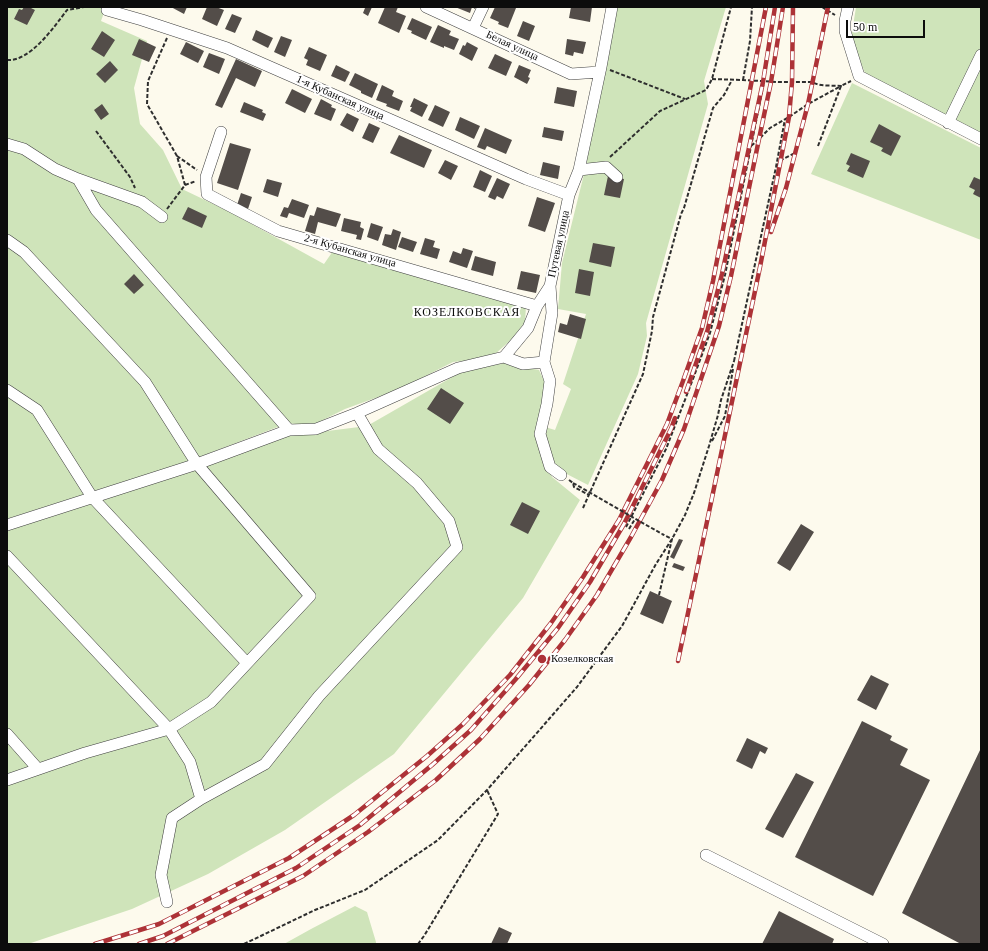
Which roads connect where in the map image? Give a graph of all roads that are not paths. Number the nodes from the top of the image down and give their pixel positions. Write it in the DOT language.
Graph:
graph roads {
  1 [pos="426,7"];
  2 [pos="483,7"];
  3 [pos="612,7"];
  4 [pos="848,7"];
  5 [pos="107,8"];
  6 [pos="473,28"];
  7 [pos="981,55"];
  8 [pos="600,69"];
  9 [pos="948,122"];
  10 [pos="220,132"];
  11 [pos="981,139"];
  12 [pos="7,144"];
  13 [pos="579,170"];
  14 [pos="617,177"];
  15 [pos="78,179"];
  16 [pos="569,195"];
  17 [pos="162,217"];
  18 [pos="7,240"];
  19 [pos="550,286"];
  20 [pos="537,306"];
  21 [pos="504,357"];
  22 [pos="544,362"];
  23 [pos="7,390"];
  24 [pos="357,414"];
  25 [pos="289,430"];
  26 [pos="197,464"];
  27 [pos="561,475"];
  28 [pos="92,497"];
  29 [pos="7,525"];
  30 [pos="7,556"];
  31 [pos="248,663"];
  32 [pos="169,729"];
  33 [pos="7,734"];
  34 [pos="38,769"];
  35 [pos="7,780"];
  36 [pos="200,799"];
  37 [pos="706,855"];
  38 [pos="167,902"];
  39 [pos="883,944"];
  1 -- 6 [label="street, Белая улица"];
  2 -- 6 [label="street"];
  3 -- 8 [label="street, Путевая улица"];
  4 -- 9 [label="street"];
  5 -- 16 [label="street, 1-я Кубанская улица"];
  6 -- 8 [label="street, Белая улица"];
  7 -- 9 [label="street"];
  8 -- 13 [label="street, Путевая улица"];
  9 -- 11 [label="street"];
  10 -- 20 [label="street, 2-я Кубанская улица"];
  12 -- 15 [label="street"];
  13 -- 14 [label="street"];
  13 -- 16 [label="street, Путевая улица"];
  15 -- 17 [label="street"];
  15 -- 25 [label="street"];
  16 -- 19 [label="street, Путевая улица"];
  18 -- 26 [label="street"];
  19 -- 20 [label="street"];
  19 -- 22 [label="street, Путевая улица"];
  20 -- 21 [label="street"];
  21 -- 22 [label="street"];
  21 -- 24 [label="street"];
  22 -- 27 [label="street, Путевая улица"];
  23 -- 28 [label="street"];
  24 -- 25 [label="street"];
  24 -- 36 [label="street"];
  25 -- 26 [label="street"];
  26 -- 28 [label="street"];
  26 -- 31 [label="street"];
  28 -- 29 [label="street"];
  28 -- 31 [label="street"];
  30 -- 32 [label="street"];
  31 -- 32 [label="street"];
  32 -- 34 [label="street"];
  32 -- 36 [label="street"];
  33 -- 34 [label="street"];
  34 -- 35 [label="street"];
  36 -- 38 [label="street"];
  37 -- 39 [label="street"];
}
